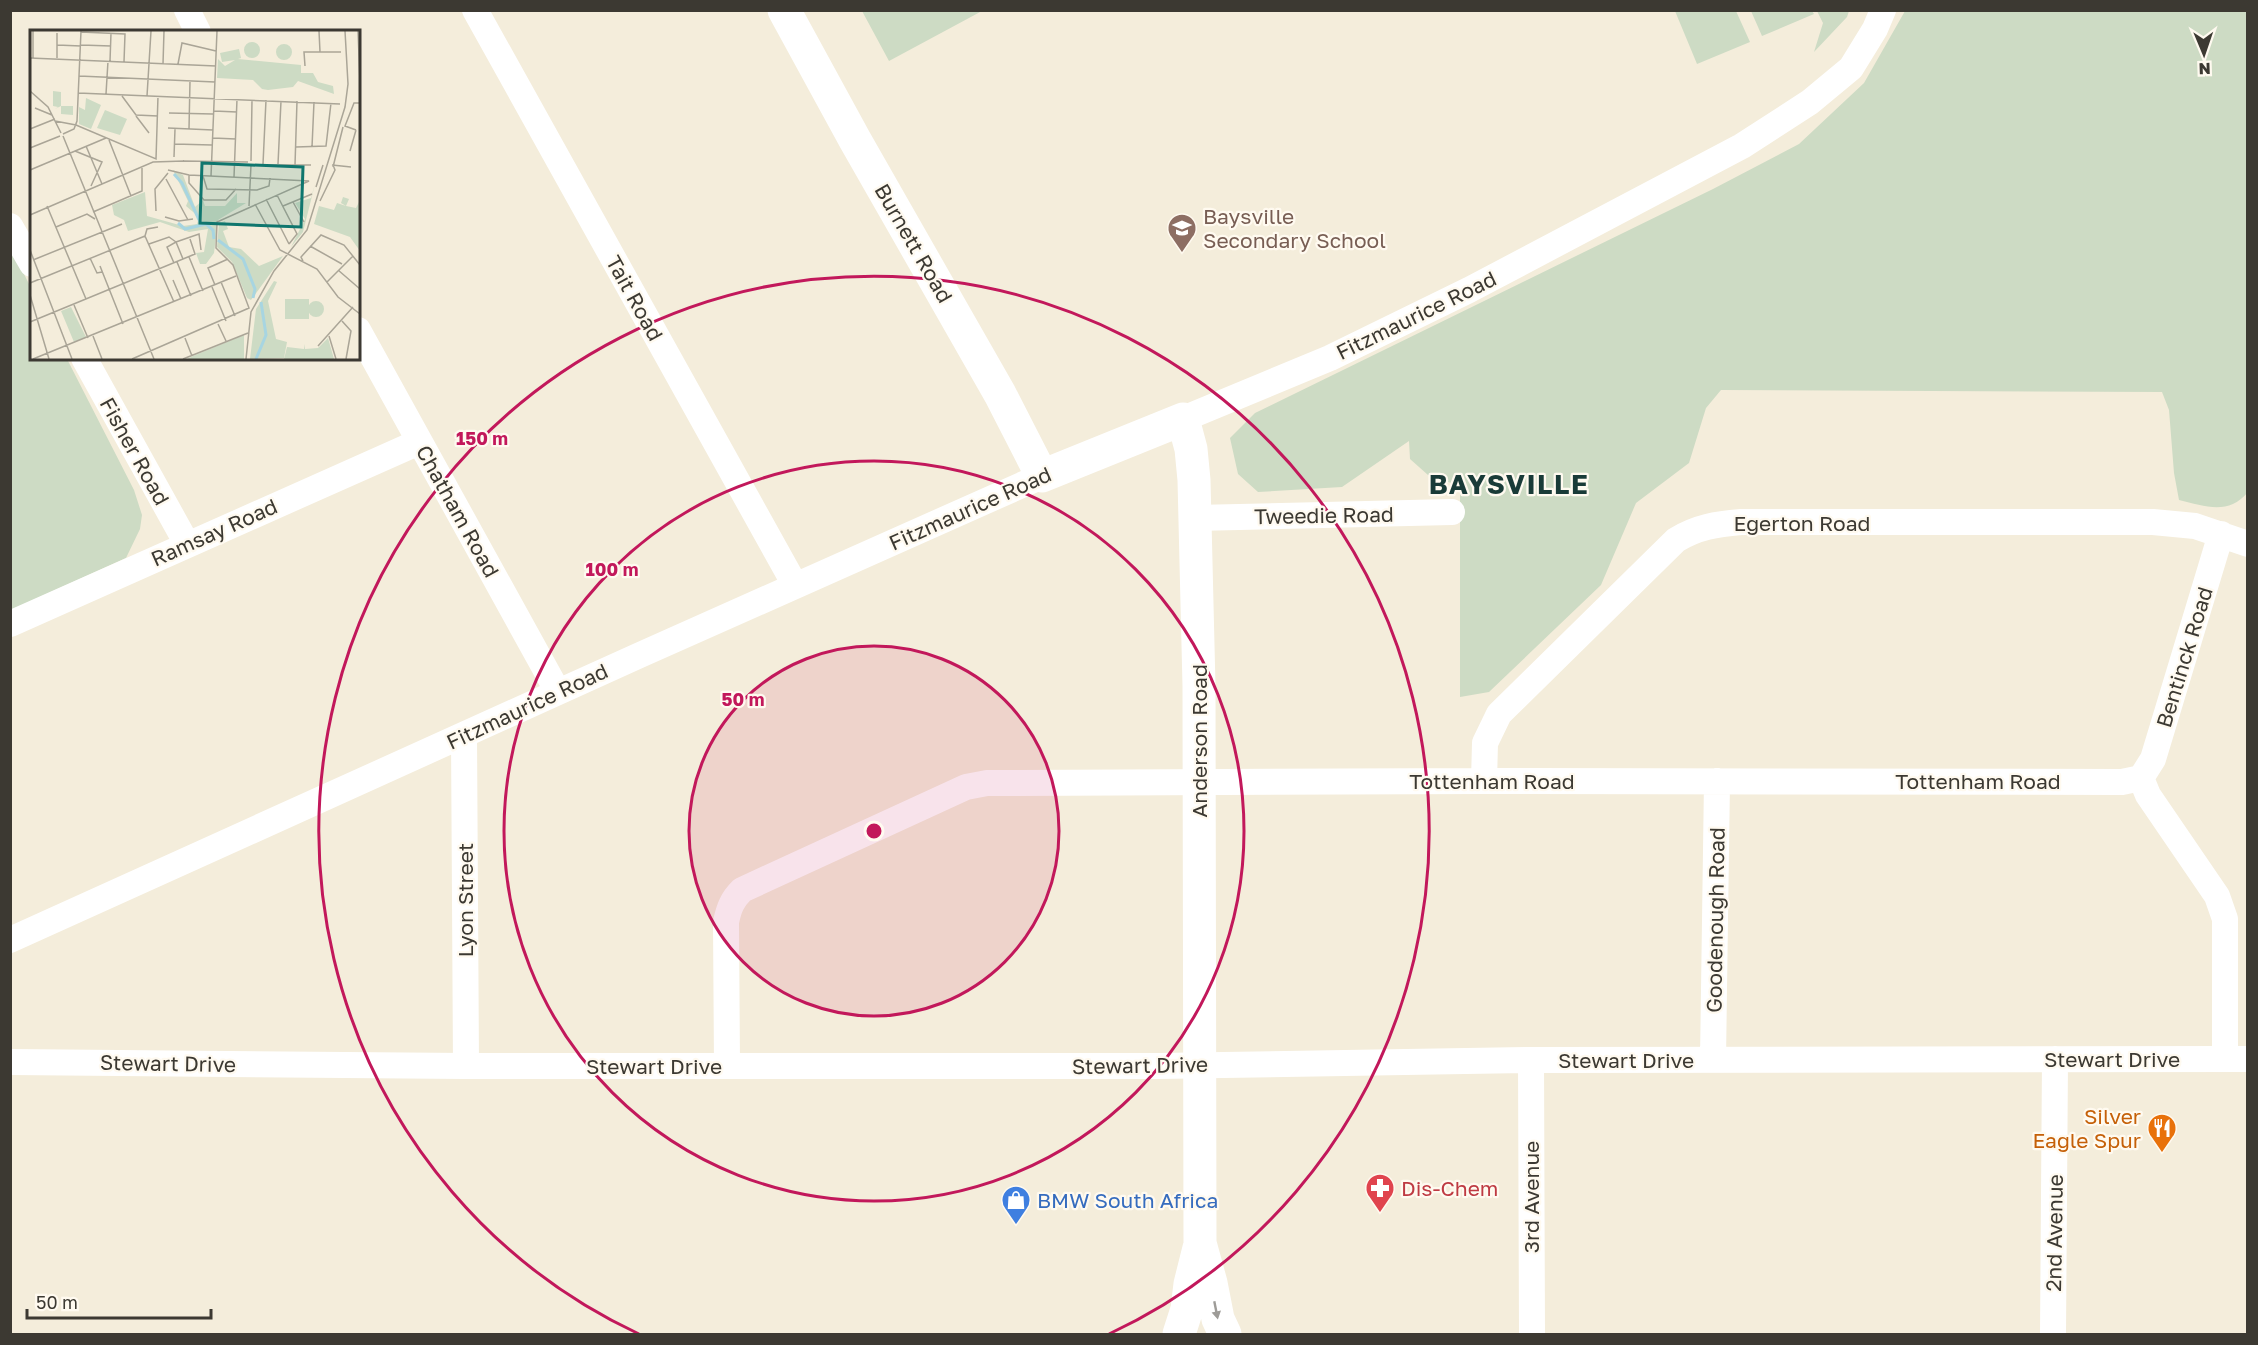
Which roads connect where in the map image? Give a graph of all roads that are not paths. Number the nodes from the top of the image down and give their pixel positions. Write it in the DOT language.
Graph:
graph roads {
  1 [pos="187,10"];
  2 [pos="475,10"];
  3 [pos="784,10"];
  4 [pos="1883,10"];
  5 [pos="197,30"];
  6 [pos="10,226"];
  7 [pos="30,261"];
  8 [pos="360,334"];
  9 [pos="85,360"];
  10 [pos="1183,419"];
  11 [pos="419,442"];
  12 [pos="1042,476"];
  13 [pos="1452,512"];
  14 [pos="1196,518"];
  15 [pos="2221,534"];
  16 [pos="187,544"];
  17 [pos="2247,544"];
  18 [pos="795,585"];
  19 [pos="10,624"];
  20 [pos="558,692"];
  21 [pos="464,735"];
  22 [pos="2140,778"];
  23 [pos="1484,781"];
  24 [pos="1718,781"];
  25 [pos="1200,784"];
  26 [pos="10,940"];
  27 [pos="2236,1058"];
  28 [pos="2055,1059"];
  29 [pos="1531,1060"];
  30 [pos="1713,1060"];
  31 [pos="21,1062"];
  32 [pos="1201,1064"];
  33 [pos="466,1066"];
  34 [pos="727,1066"];
  35 [pos="1200,1243"];
  36 [pos="1179,1335"];
  37 [pos="1225,1335"];
  38 [pos="1532,1335"];
  39 [pos="2053,1335"];
  1 -- 5 [label="street"];
  2 -- 18 [label="street, Tait Road"];
  3 -- 12 [label="street, Burnett Road"];
  4 -- 10 [label="street, Fitzmaurice Road"];
  6 -- 7 [label="street"];
  8 -- 11 [label="street, Chatham Road"];
  9 -- 16 [label="street, Fisher Road"];
  10 -- 12 [label="street, Fitzmaurice Road"];
  10 -- 14 [label="street, Anderson Road"];
  11 -- 16 [label="street, Ramsay Road"];
  11 -- 20 [label="street, Chatham Road"];
  12 -- 18 [label="street, Fitzmaurice Road"];
  13 -- 14 [label="street, Tweedie Road"];
  14 -- 25 [label="street, Anderson Road"];
  15 -- 17 [label="street, Egerton Road"];
  15 -- 22 [label="street, Bentinck Road"];
  15 -- 23 [label="street, Egerton Road"];
  16 -- 19 [label="street, Ramsay Road"];
  18 -- 20 [label="street, Fitzmaurice Road"];
  20 -- 21 [label="street, Fitzmaurice Road"];
  21 -- 26 [label="street, Fitzmaurice Road"];
  21 -- 33 [label="street, Lyon Street"];
  22 -- 24 [label="street, Tottenham Road"];
  22 -- 27 [label="street"];
  23 -- 24 [label="street, Tottenham Road"];
  23 -- 25 [label="street, Tottenham Road"];
  24 -- 30 [label="street, Goodenough Road"];
  25 -- 32 [label="street, Anderson Road"];
  25 -- 34 [label="street, Tottenham Road"];
  27 -- 28 [label="street, Stewart Drive"];
  28 -- 30 [label="street, Stewart Drive"];
  28 -- 39 [label="street, 2nd Avenue"];
  29 -- 30 [label="street, Stewart Drive"];
  29 -- 32 [label="street, Stewart Drive"];
  29 -- 38 [label="street, 3rd Avenue"];
  31 -- 33 [label="street, Stewart Drive"];
  32 -- 34 [label="street, Stewart Drive"];
  32 -- 35 [label="street, Anderson Road"];
  33 -- 34 [label="street, Stewart Drive"];
  35 -- 36 [label="street"];
  35 -- 37 [label="street, one-way"];
}
